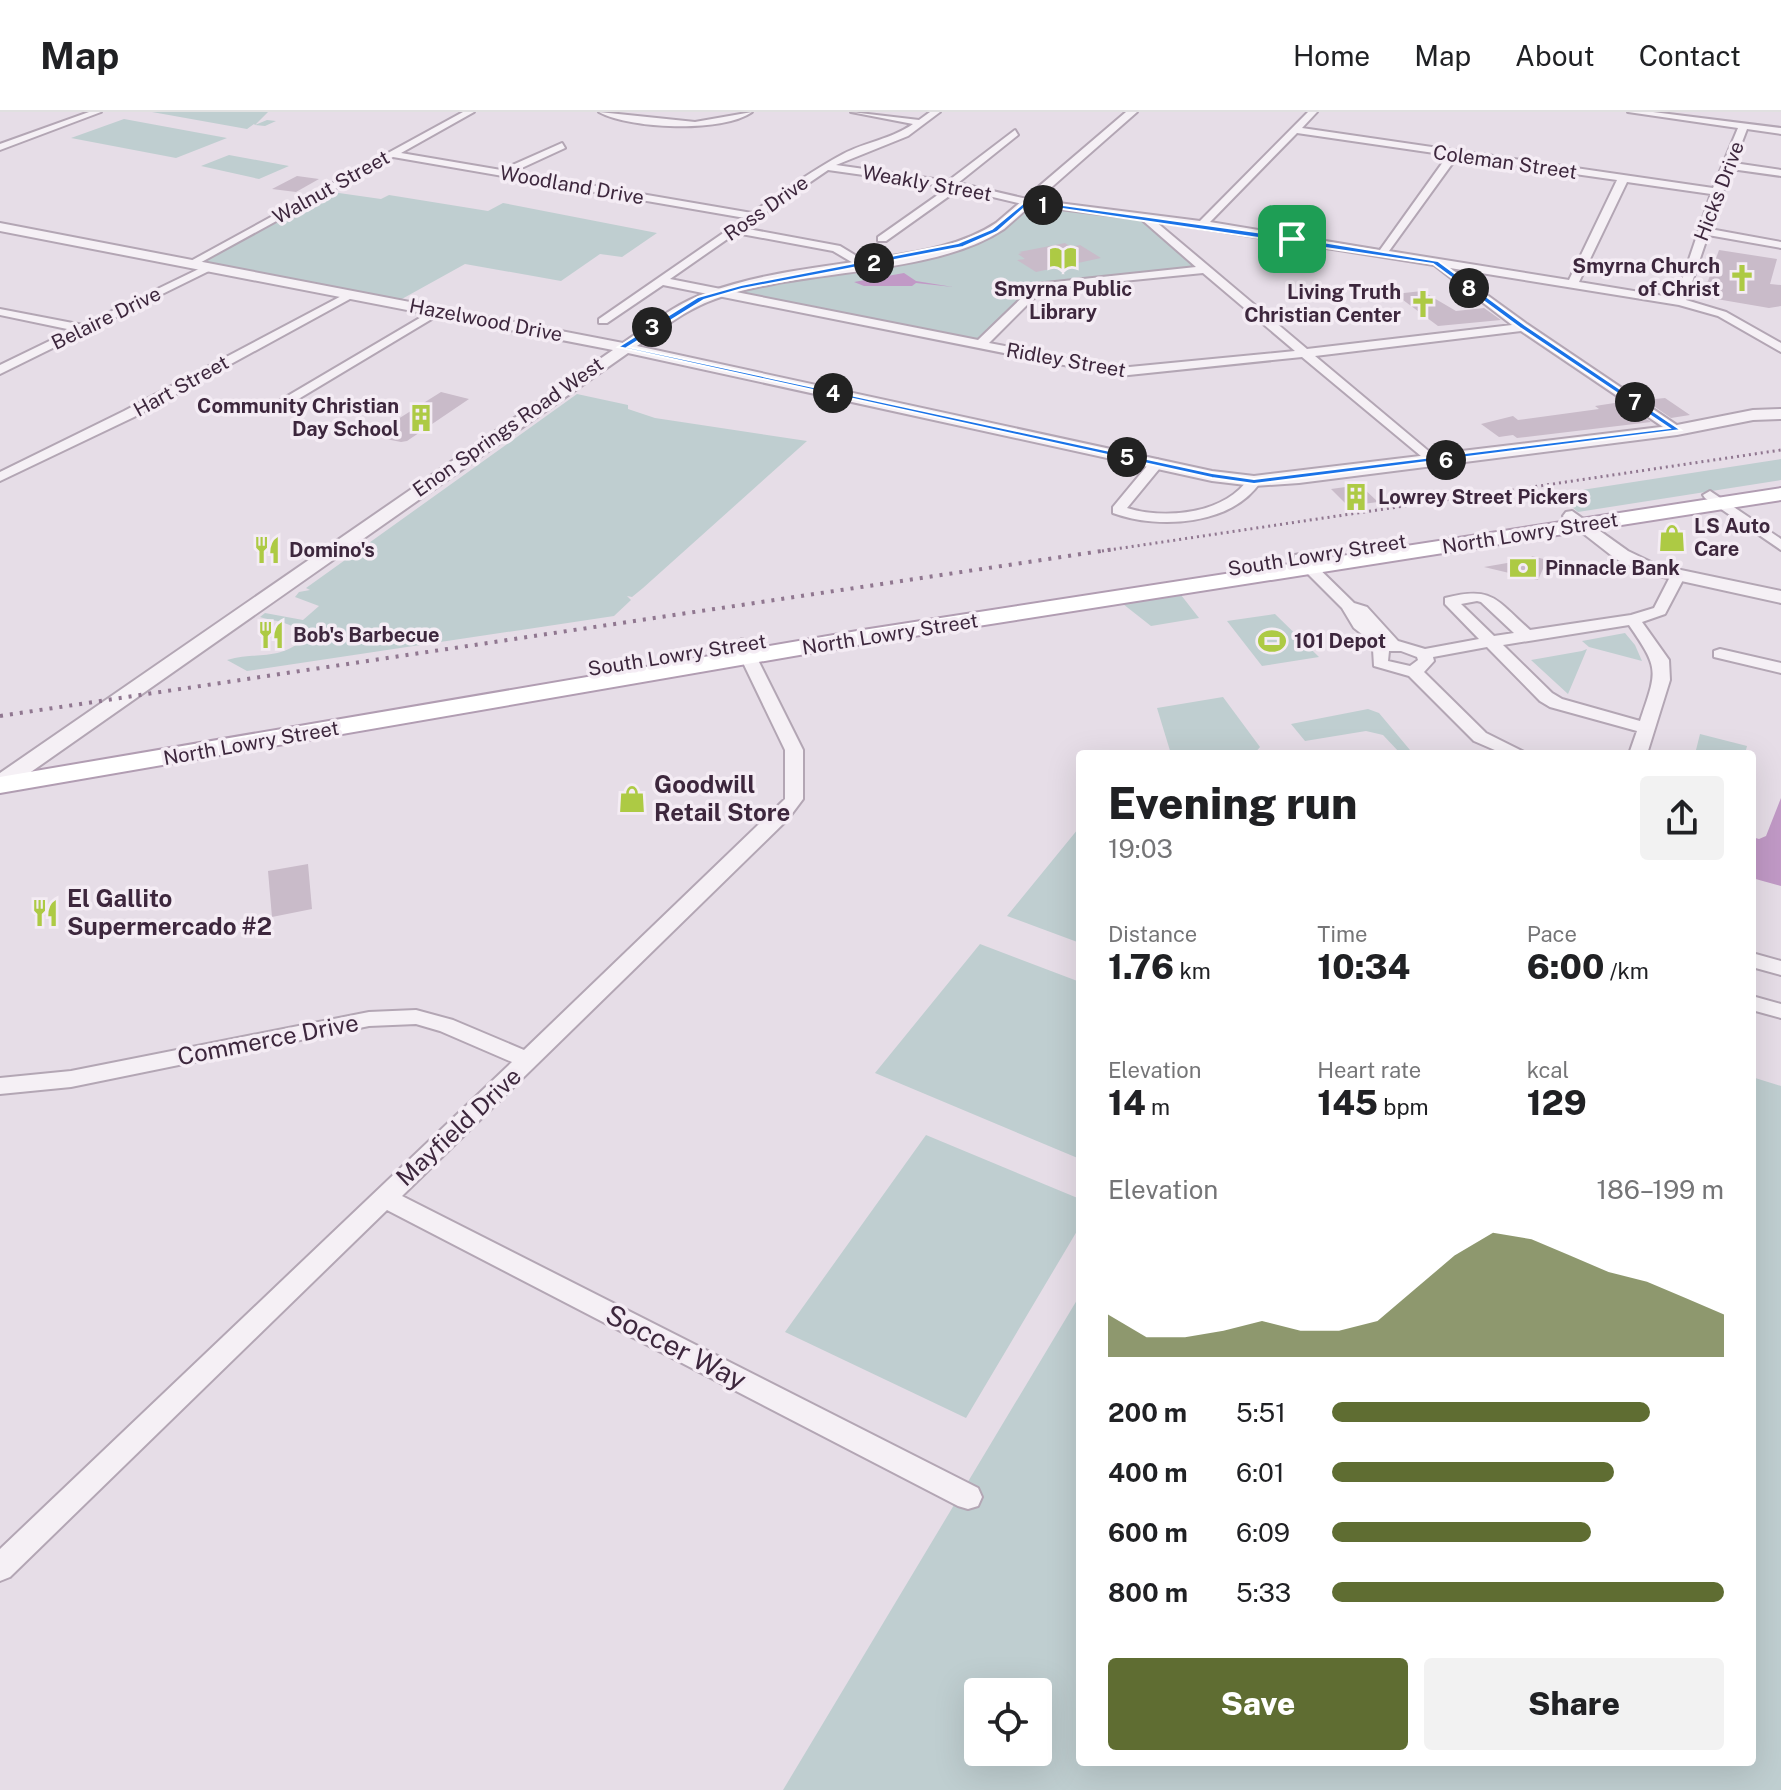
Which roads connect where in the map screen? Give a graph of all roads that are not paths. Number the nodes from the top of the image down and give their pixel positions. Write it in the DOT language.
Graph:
graph roads {
  1 [pos="97,112"];
  2 [pos="470,112"];
  3 [pos="603,112"];
  4 [pos="748,112"];
  5 [pos="855,112"];
  6 [pos="936,112"];
  7 [pos="1132,112"];
  8 [pos="1313,112"];
  9 [pos="1632,112"];
  10 [pos="1658,114"];
  11 [pos="921,123"];
  12 [pos="1744,126"];
  13 [pos="1294,130"];
  14 [pos="1781,131"];
  15 [pos="1015,133"];
  16 [pos="562,146"];
  17 [pos="0,147"];
  18 [pos="390,154"];
  19 [pos="1454,154"];
  20 [pos="1727,165"];
  21 [pos="826,167"];
  22 [pos="503,173"];
  23 [pos="1781,173"];
  24 [pos="1623,179"];
  25 [pos="954,185"];
  26 [pos="1717,192"];
  27 [pos="1027,202"];
  28 [pos="754,216"];
  29 [pos="1144,217"];
  30 [pos="1202,224"];
  31 [pos="0,227"];
  32 [pos="734,230"];
  33 [pos="1703,231"];
  34 [pos="882,239"];
  35 [pos="1781,245"];
  36 [pos="1382,254"];
  37 [pos="192,263"];
  38 [pos="1435,263"];
  39 [pos="864,265"];
  40 [pos="211,267"];
  41 [pos="1209,269"];
  42 [pos="661,281"];
  43 [pos="1572,285"];
  44 [pos="716,293"];
  45 [pos="353,294"];
  46 [pos="1680,302"];
  47 [pos="439,311"];
  48 [pos="0,312"];
  49 [pos="603,321"];
  50 [pos="1523,327"];
  51 [pos="84,329"];
  52 [pos="980,345"];
  53 [pos="622,347"];
  54 [pos="1781,348"];
  55 [pos="1307,353"];
  56 [pos="0,370"];
  57 [pos="285,401"];
  58 [pos="1781,414"];
  59 [pos="1747,418"];
  60 [pos="1781,423"];
  61 [pos="1677,430"];
  62 [pos="1433,462"];
  63 [pos="1157,463"];
  64 [pos="2,478"];
  65 [pos="1254,481"];
  66 [pos="1781,484"];
  67 [pos="1781,494"];
  68 [pos="1716,499"];
  69 [pos="1578,521"];
  70 [pos="1781,546"];
  71 [pos="1305,563"];
  72 [pos="1677,576"];
  73 [pos="1781,597"];
  74 [pos="1633,620"];
  75 [pos="1528,637"];
  76 [pos="1491,644"];
  77 [pos="1388,645"];
  78 [pos="745,651"];
  79 [pos="1424,654"];
  80 [pos="1720,654"];
  81 [pos="1781,668"];
  82 [pos="1414,671"];
  83 [pos="1646,728"];
  84 [pos="1510,750"];
  85 [pos="1639,750"];
  86 [pos="34,759"];
  87 [pos="0,765"];
  88 [pos="0,784"];
  89 [pos="1756,961"];
  90 [pos="1781,968"];
  91 [pos="1756,1004"];
  92 [pos="1781,1011"];
  93 [pos="529,1061"];
  94 [pos="0,1086"];
  95 [pos="385,1198"];
  96 [pos="968,1497"];
  97 [pos="0,1568"];
  1 -- 17 [label="street"];
  2 -- 18 [label="street, Walnut Street"];
  3 -- 4 [label="street"];
  5 -- 11 [label="street"];
  6 -- 11 [label="street, Ross Drive"];
  7 -- 27 [label="street, Enon Springs Road West"];
  8 -- 13 [label="street"];
  9 -- 10 [label="street"];
  10 -- 12 [label="street"];
  11 -- 21 [label="street, Ross Drive"];
  12 -- 14 [label="street"];
  12 -- 20 [label="street, Hicks Drive"];
  13 -- 19 [label="street, Coleman Street"];
  13 -- 30 [label="street"];
  15 -- 25 [label="street"];
  16 -- 22 [label="street"];
  18 -- 22 [label="street, Woodland Drive"];
  18 -- 37 [label="street, Walnut Street"];
  19 -- 24 [label="street, Coleman Street"];
  19 -- 36 [label="street"];
  20 -- 23 [label="street"];
  20 -- 26 [label="street, Hicks Drive"];
  21 -- 25 [label="street, Weakly Street"];
  21 -- 28 [label="street, Ross Drive"];
  22 -- 28 [label="street, Woodland Drive"];
  24 -- 26 [label="street, Coleman Street"];
  24 -- 43 [label="street"];
  25 -- 27 [label="street, Weakly Street"];
  25 -- 34 [label="street"];
  26 -- 33 [label="street, Hicks Drive"];
  27 -- 29 [label="street, Weakly Street"];
  27 -- 39 [label="street, Enon Springs Road West"];
  28 -- 32 [label="street, Ross Drive"];
  29 -- 30 [label="street, Weakly Street"];
  29 -- 41 [label="street"];
  30 -- 36 [label="street, Weakly Street"];
  31 -- 37 [label="street, Hazelwood Drive"];
  32 -- 39 [label="street"];
  32 -- 42 [label="street, Ross Drive"];
  33 -- 35 [label="street"];
  33 -- 46 [label="street, Hicks Drive"];
  36 -- 38 [label="street, Weakly Street"];
  37 -- 40 [label="street, Hazelwood Drive"];
  38 -- 43 [label="street, Weakly Street"];
  38 -- 50 [label="street"];
  39 -- 44 [label="street, Enon Springs Road West"];
  40 -- 45 [label="street, Hazelwood Drive"];
  40 -- 51 [label="street, Belaire Drive"];
  41 -- 52 [label="street"];
  41 -- 55 [label="street"];
  42 -- 44 [label="street, Ridley Street"];
  42 -- 49 [label="street, Ross Drive"];
  43 -- 46 [label="street, Weakly Street"];
  44 -- 52 [label="street, Ridley Street"];
  44 -- 53 [label="street, Enon Springs Road West"];
  45 -- 47 [label="street, Hazelwood Drive"];
  45 -- 64 [label="street, Hart Street"];
  46 -- 54 [label="street, Weakly Street"];
  47 -- 53 [label="street, Hazelwood Drive"];
  47 -- 57 [label="street"];
  48 -- 51 [label="street"];
  50 -- 55 [label="street, Ridley Street"];
  50 -- 61 [label="street"];
  51 -- 56 [label="street, Belaire Drive"];
  52 -- 55 [label="street, Ridley Street"];
  53 -- 63 [label="street, Hazelwood Drive"];
  53 -- 86 [label="street, Enon Springs Road West"];
  55 -- 62 [label="street"];
  58 -- 59 [label="street, Hazelwood Drive"];
  59 -- 60 [label="street"];
  59 -- 61 [label="street, Hazelwood Drive"];
  61 -- 62 [label="street, Hazelwood Drive"];
  62 -- 65 [label="street, Hazelwood Drive"];
  63 -- 65 [label="street, Hazelwood Drive"];
  63 -- 65 [label="street"];
  66 -- 68 [label="main road, South Lowry Street"];
  67 -- 68 [label="main road"];
  68 -- 69 [label="main road, South Lowry Street"];
  68 -- 70 [label="street"];
  69 -- 71 [label="main road, South Lowry Street"];
  69 -- 72 [label="street"];
  71 -- 77 [label="street"];
  71 -- 78 [label="main road, North Lowry Street"];
  72 -- 73 [label="street"];
  72 -- 74 [label="street"];
  74 -- 75 [label="street"];
  74 -- 83 [label="street"];
  75 -- 76 [label="street"];
  75 -- 76 [label="street"];
  76 -- 79 [label="street"];
  76 -- 83 [label="street"];
  77 -- 79 [label="street"];
  77 -- 82 [label="street"];
  78 -- 86 [label="main road, South Lowry Street"];
  78 -- 88 [label="main road, North Lowry Street"];
  78 -- 93 [label="street, Mayfield Drive"];
  79 -- 82 [label="street"];
  80 -- 81 [label="street"];
  82 -- 84 [label="street"];
  83 -- 85 [label="street"];
  86 -- 87 [label="main road, South Lowry Street"];
  86 -- 88 [label="street, Enon Springs Road West"];
  89 -- 90 [label="street"];
  91 -- 92 [label="street"];
  93 -- 94 [label="street, Commerce Drive"];
  93 -- 95 [label="street, Mayfield Drive"];
  95 -- 96 [label="street, Soccer Way"];
  95 -- 97 [label="street, Mayfield Drive"];
}
